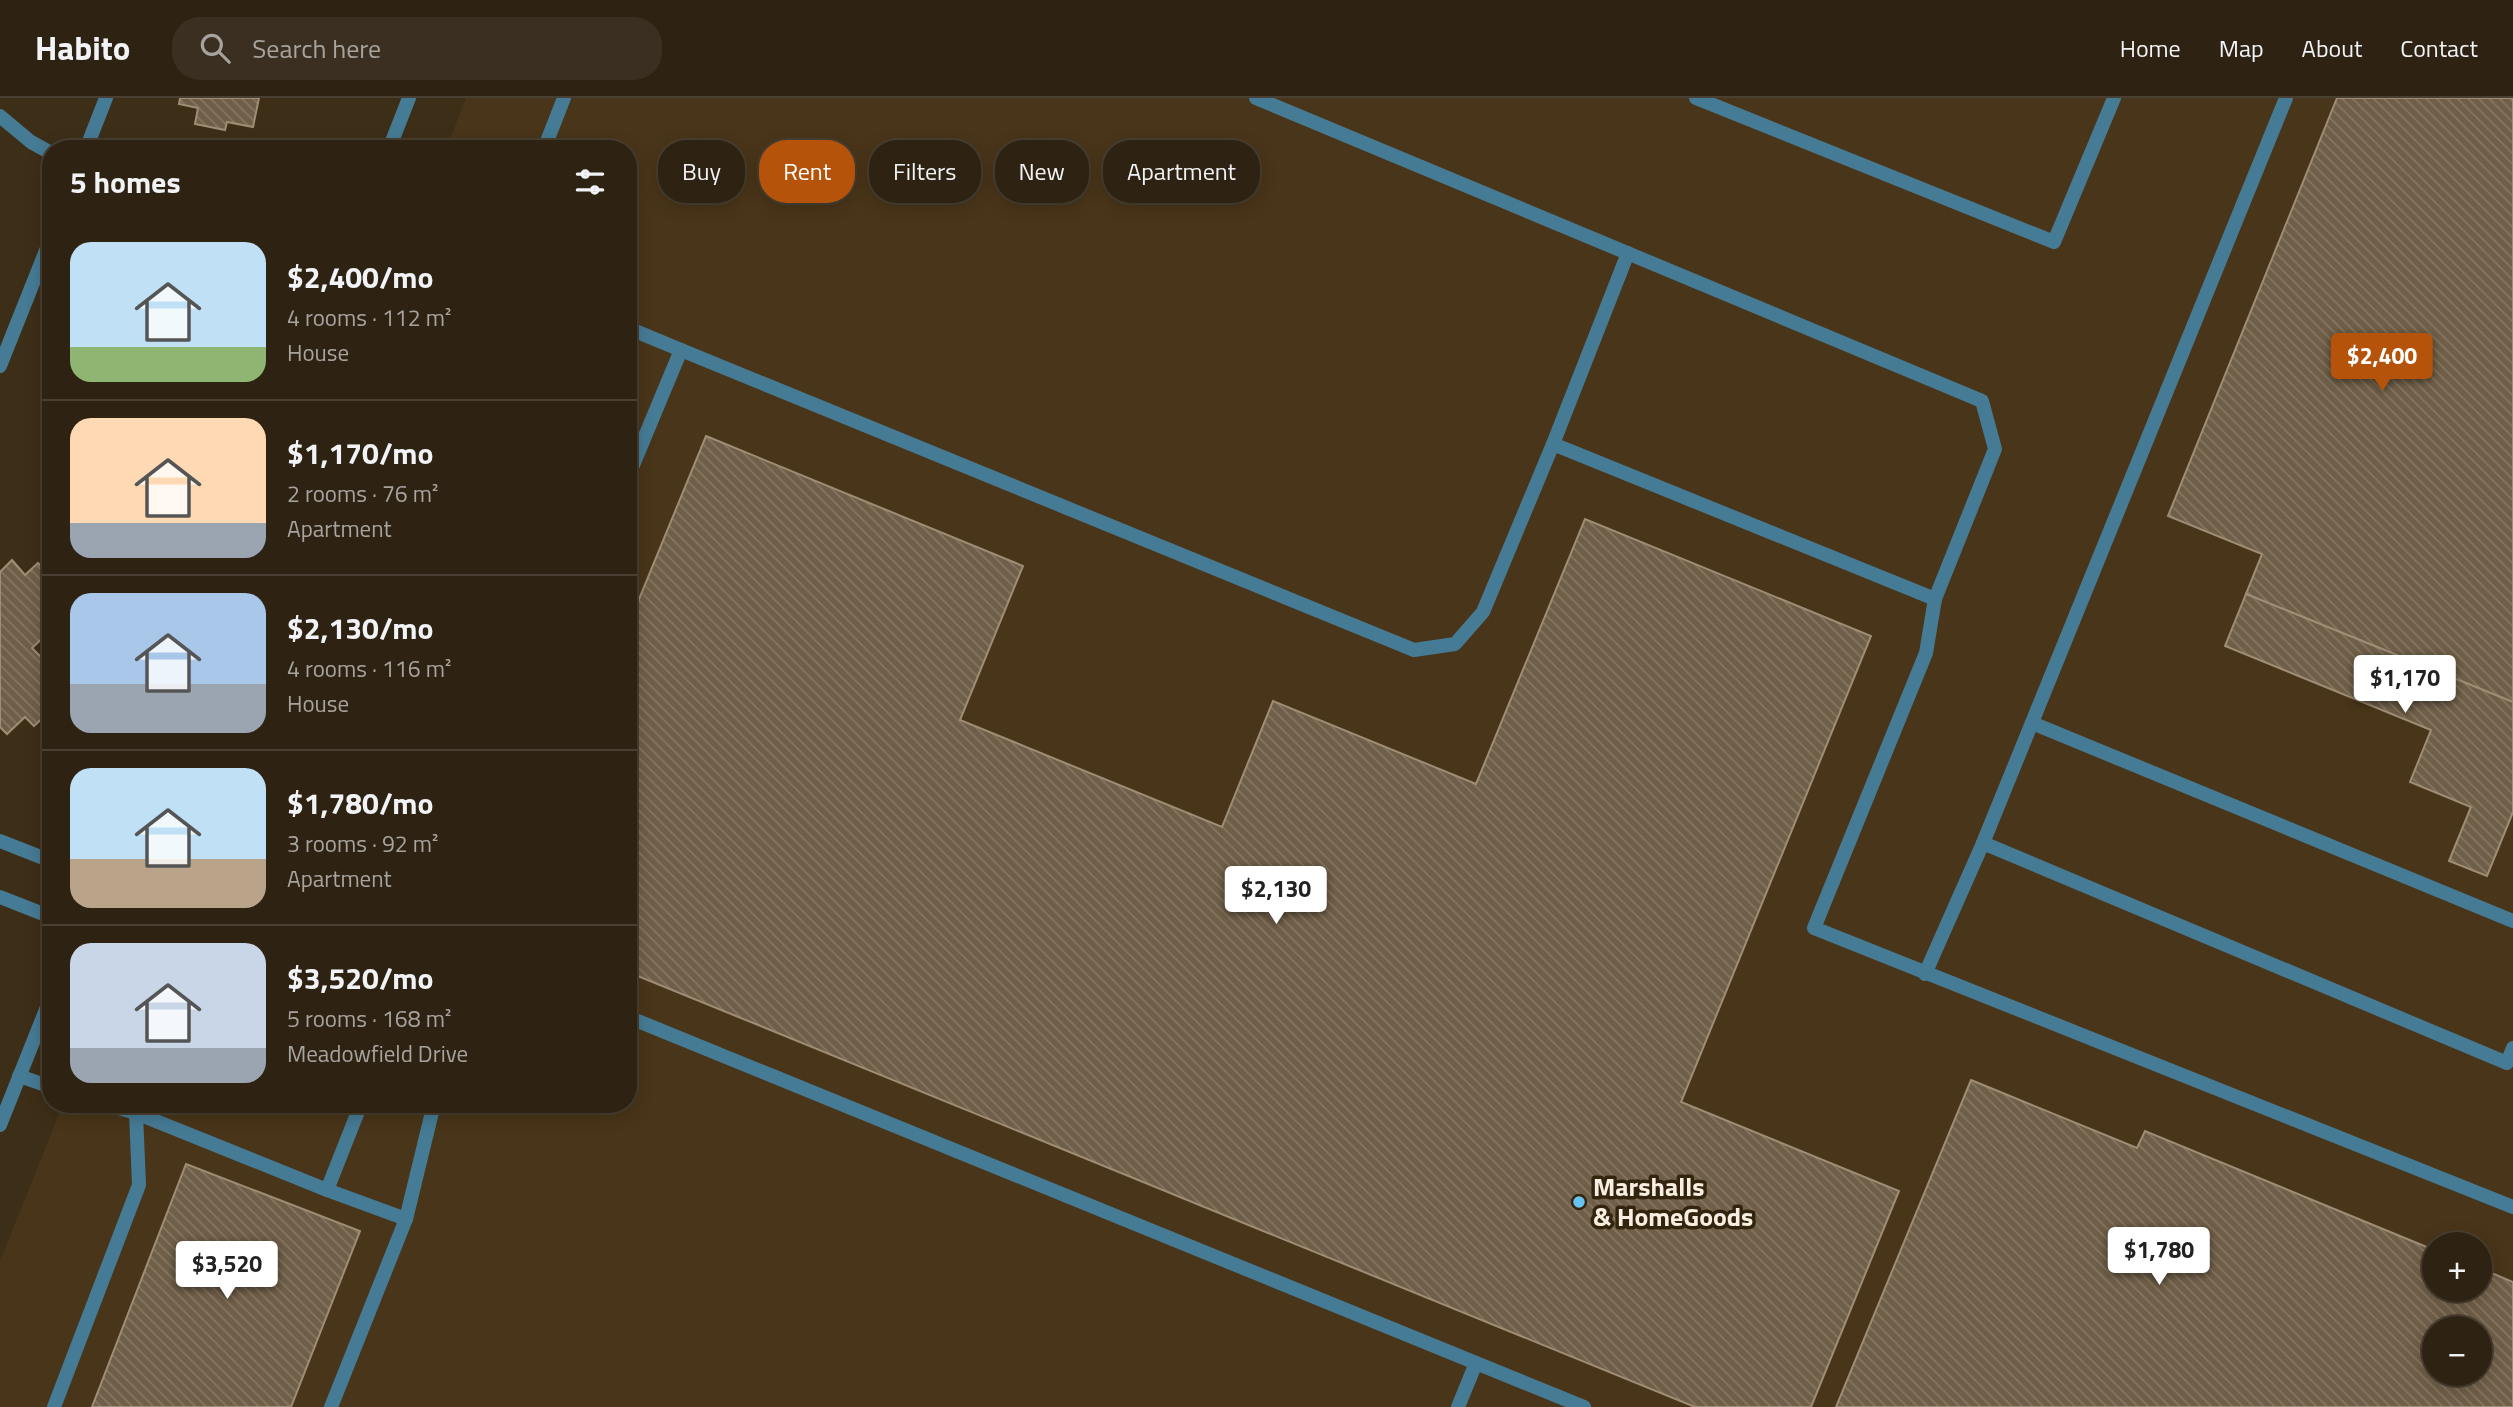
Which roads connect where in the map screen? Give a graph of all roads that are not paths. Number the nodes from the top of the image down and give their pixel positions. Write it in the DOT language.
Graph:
graph roads {
  1 [pos="106,98"];
  2 [pos="409,98"];
  3 [pos="564,98"];
  4 [pos="1256,98"];
  5 [pos="1696,98"];
  6 [pos="2114,98"];
  7 [pos="2286,98"];
  8 [pos="0,116"];
  9 [pos="90,140"];
  10 [pos="393,140"];
  11 [pos="548,140"];
  12 [pos="42,148"];
  13 [pos="1628,253"];
  14 [pos="42,261"];
  15 [pos="637,332"];
  16 [pos="681,350"];
  17 [pos="0,366"];
  18 [pos="1553,444"];
  19 [pos="637,455"];
  20 [pos="1935,598"];
  21 [pos="2032,723"];
  22 [pos="0,841"];
  23 [pos="1983,843"];
  24 [pos="42,857"];
  25 [pos="0,897"];
  26 [pos="42,913"];
  27 [pos="2513,921"];
  28 [pos="1925,974"];
  29 [pos="42,1019"];
  30 [pos="637,1021"];
  31 [pos="2513,1048"];
  32 [pos="2510,1064"];
  33 [pos="19,1076"];
  34 [pos="42,1084"];
  35 [pos="137,1113"];
  36 [pos="146,1113"];
  37 [pos="356,1113"];
  38 [pos="432,1113"];
  39 [pos="0,1125"];
  40 [pos="327,1190"];
  41 [pos="2513,1207"];
  42 [pos="407,1219"];
  43 [pos="1476,1363"];
  44 [pos="54,1407"];
  45 [pos="331,1407"];
  46 [pos="1458,1407"];
  47 [pos="1584,1407"];
  1 -- 9 [label="street"];
  2 -- 10 [label="street"];
  3 -- 11 [label="street"];
  4 -- 13 [label="street"];
  5 -- 6 [label="street"];
  7 -- 21 [label="street"];
  8 -- 12 [label="street"];
  13 -- 18 [label="street"];
  13 -- 20 [label="street"];
  14 -- 17 [label="street"];
  15 -- 16 [label="street"];
  16 -- 18 [label="street"];
  16 -- 19 [label="street"];
  18 -- 20 [label="street"];
  20 -- 28 [label="street"];
  21 -- 23 [label="street"];
  21 -- 27 [label="street"];
  22 -- 24 [label="street"];
  23 -- 28 [label="street"];
  23 -- 32 [label="street"];
  25 -- 26 [label="street"];
  28 -- 41 [label="street"];
  29 -- 33 [label="street"];
  30 -- 43 [label="street"];
  31 -- 32 [label="street"];
  33 -- 34 [label="street"];
  33 -- 39 [label="street"];
  35 -- 44 [label="street"];
  36 -- 40 [label="street"];
  37 -- 40 [label="street"];
  38 -- 42 [label="street"];
  40 -- 42 [label="street"];
  42 -- 45 [label="street"];
  43 -- 46 [label="street"];
  43 -- 47 [label="street"];
}
